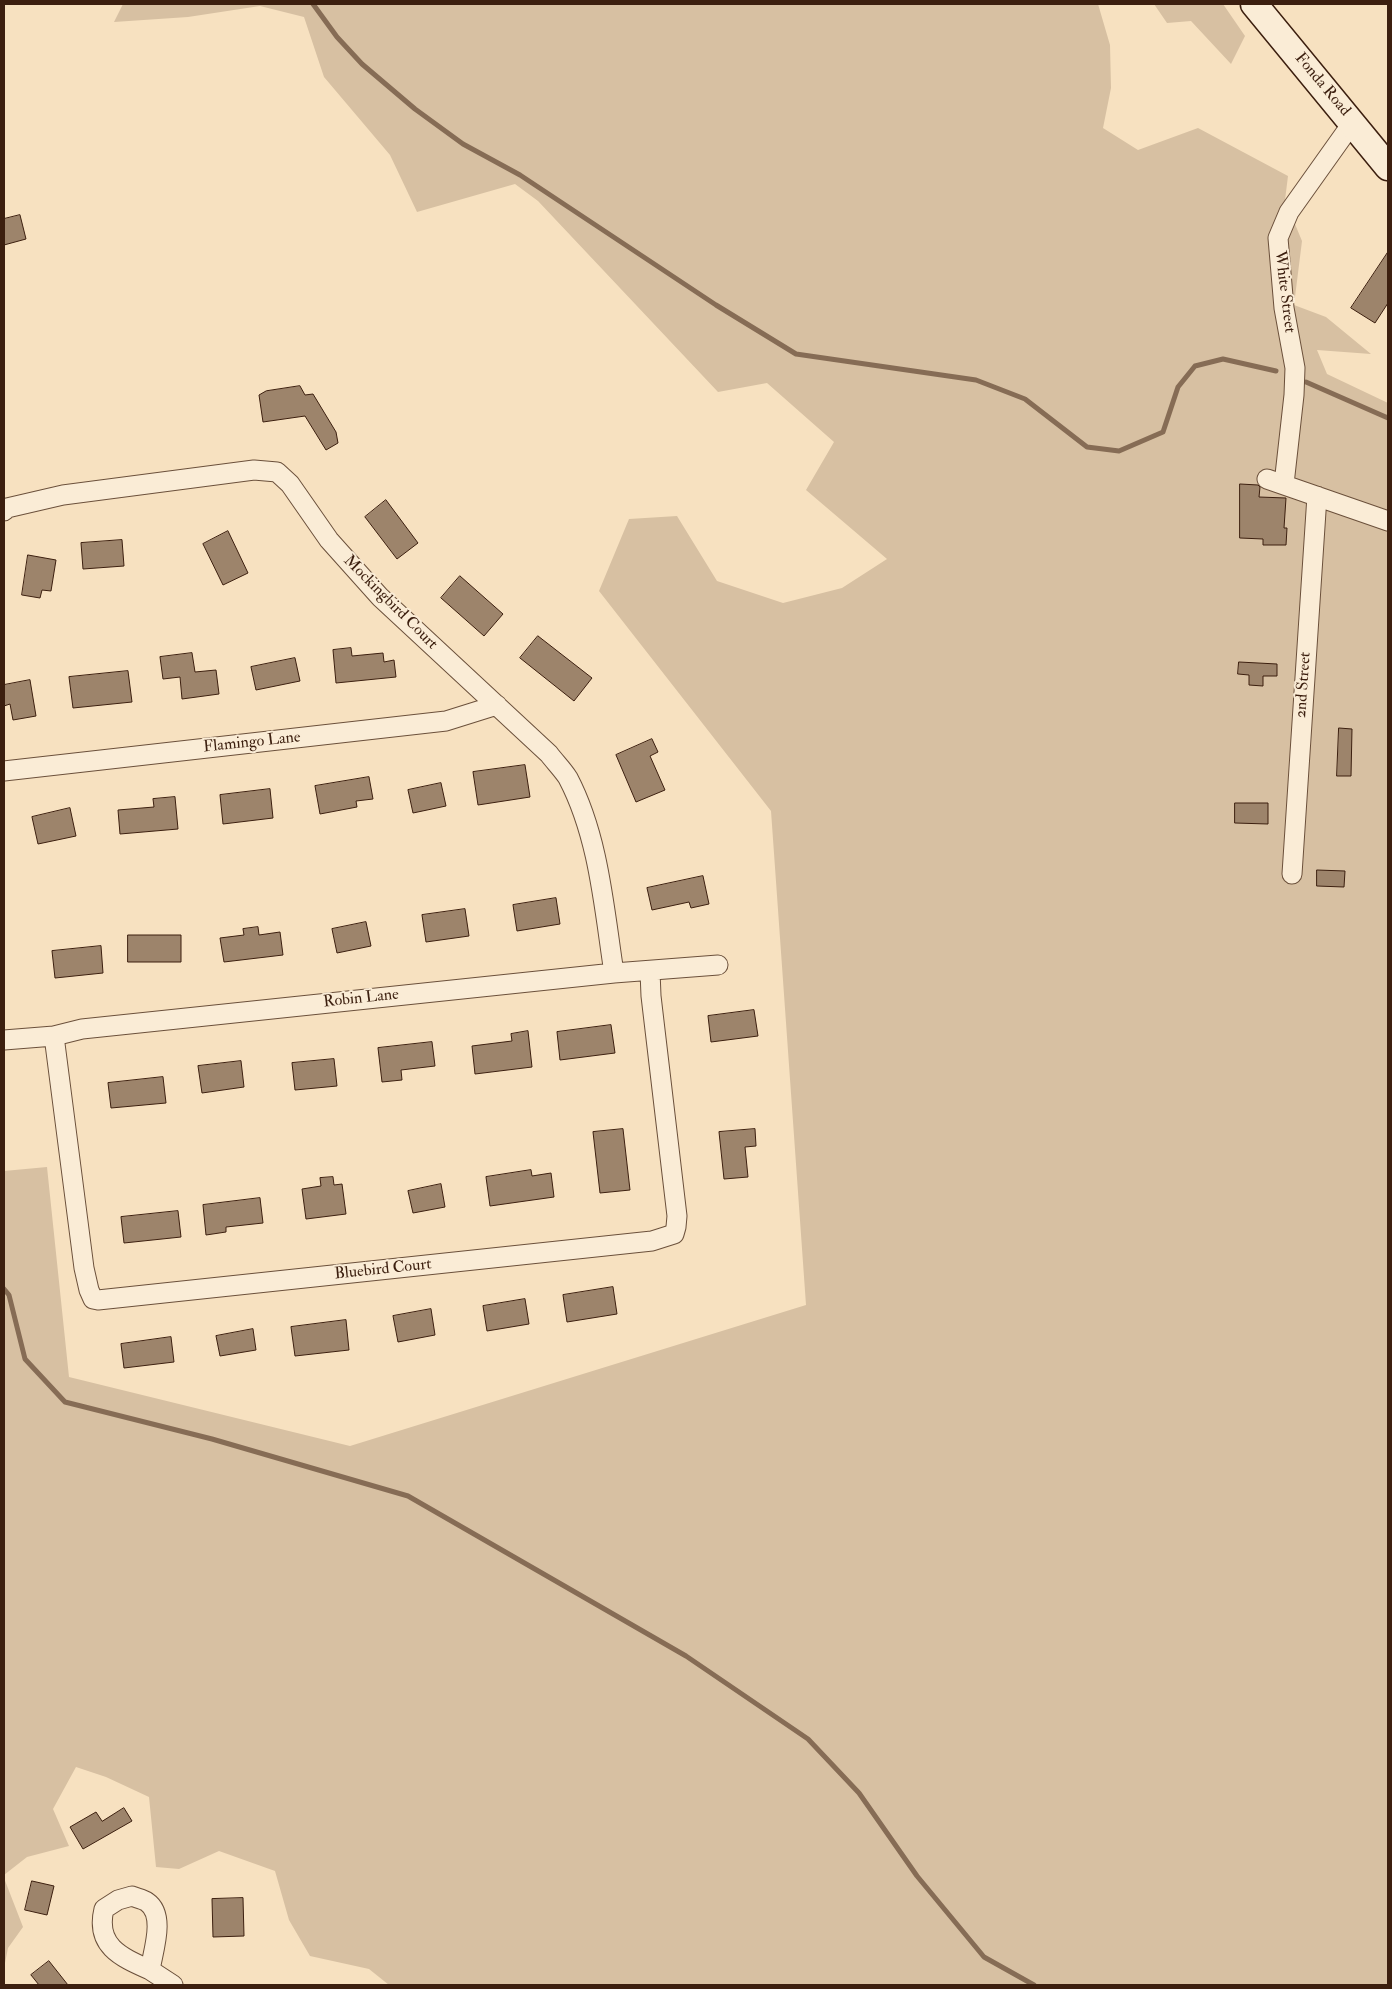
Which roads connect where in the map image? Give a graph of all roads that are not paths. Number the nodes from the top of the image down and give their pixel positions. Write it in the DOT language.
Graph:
graph roads {
  1 [pos="1254,4"];
  2 [pos="1353,122"];
  3 [pos="1388,168"];
  4 [pos="1317,496"];
  5 [pos="4,511"];
  6 [pos="1388,521"];
  7 [pos="497,705"];
  8 [pos="4,771"];
  9 [pos="1292,874"];
  10 [pos="718,965"];
  11 [pos="650,971"];
  12 [pos="614,972"];
  13 [pos="54,1036"];
  14 [pos="4,1040"];
  15 [pos="150,1970"];
  16 [pos="174,1985"];
  1 -- 2 [label="street, Fonda Road"];
  2 -- 3 [label="street, Fonda Road"];
  2 -- 4 [label="street, White Street"];
  4 -- 6 [label="street, White Street"];
  4 -- 9 [label="street, 2nd Street"];
  5 -- 7 [label="street, Mockingbird Court"];
  7 -- 8 [label="street, Flamingo Lane"];
  7 -- 12 [label="street, Mockingbird Court"];
  10 -- 11 [label="street, Robin Lane"];
  11 -- 12 [label="street, Robin Lane"];
  11 -- 13 [label="street, Bluebird Court"];
  12 -- 13 [label="street, Robin Lane"];
  13 -- 14 [label="street, Robin Lane"];
  15 -- 16 [label="street"];
}
